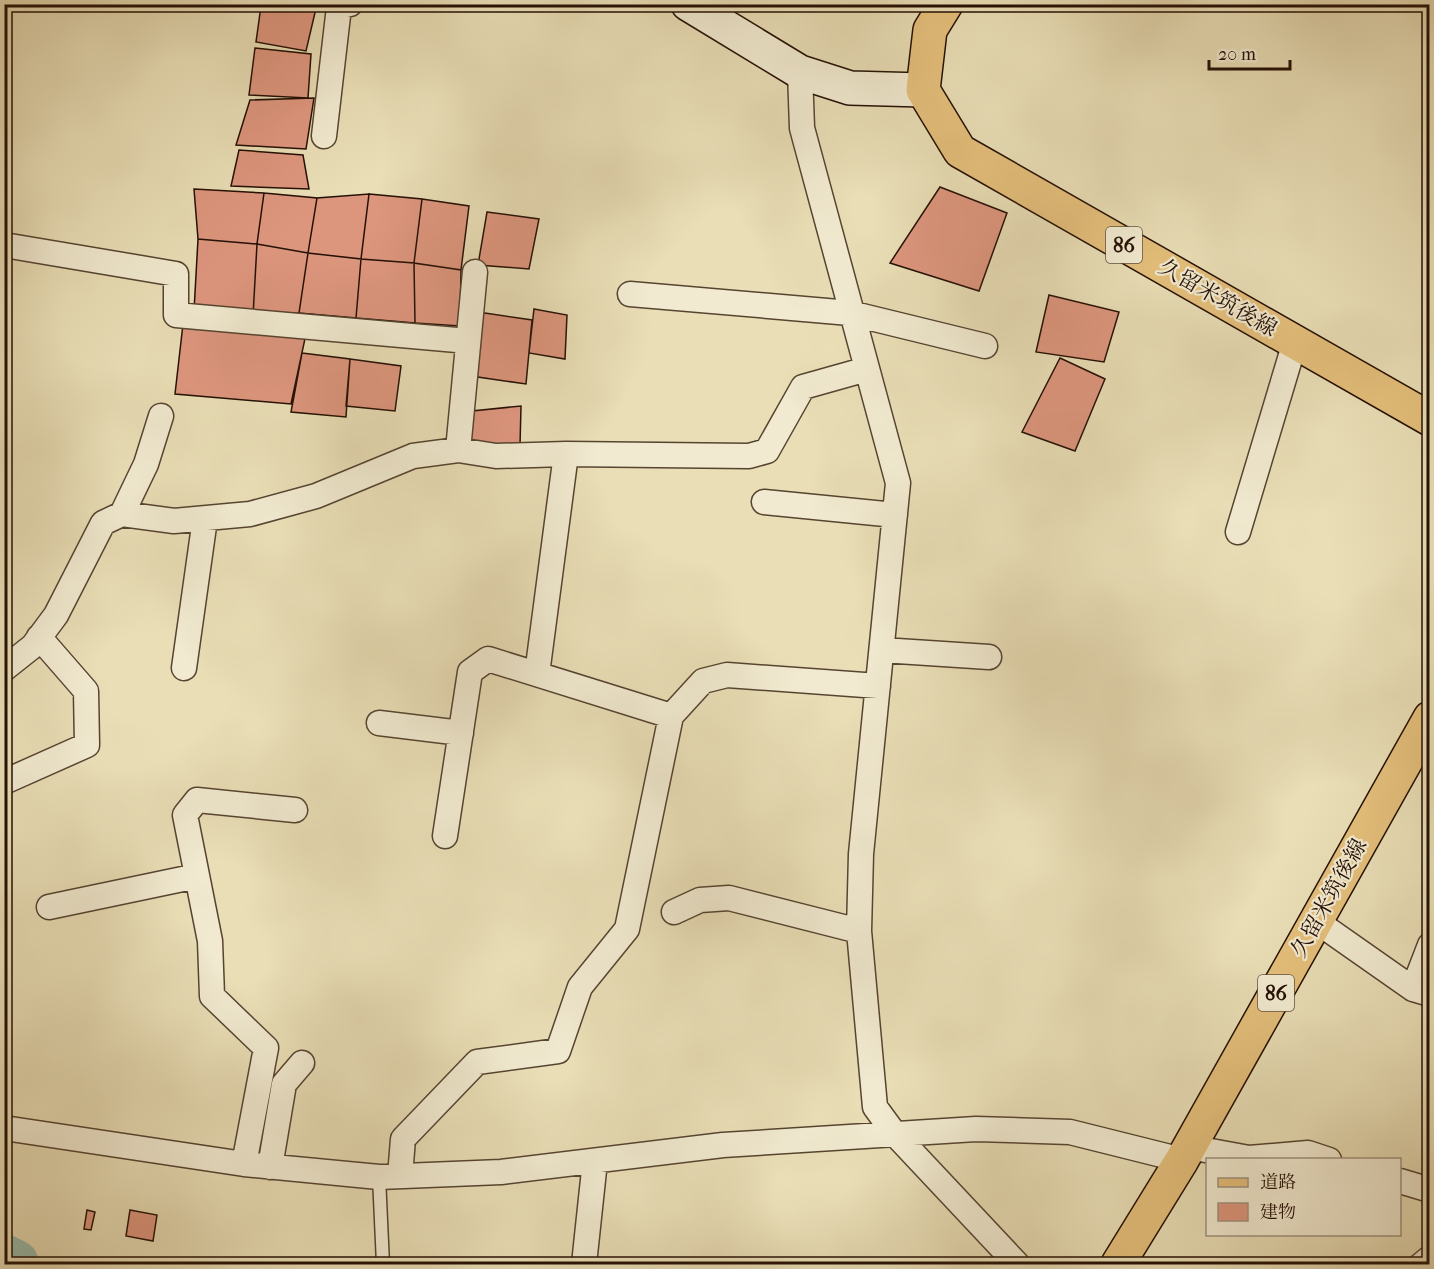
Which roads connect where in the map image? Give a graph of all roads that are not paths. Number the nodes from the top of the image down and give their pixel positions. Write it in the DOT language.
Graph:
graph roads {
  1 [pos="351,4"];
  2 [pos="688,4"];
  3 [pos="946,4"];
  4 [pos="800,72"];
  5 [pos="923,90"];
  6 [pos="324,136"];
  7 [pos="4,245"];
  8 [pos="475,272"];
  9 [pos="630,294"];
  10 [pos="852,314"];
  11 [pos="468,340"];
  12 [pos="1295,342"];
  13 [pos="985,346"];
  14 [pos="867,369"];
  15 [pos="161,416"];
  16 [pos="1430,419"];
  17 [pos="458,450"];
  18 [pos="566,454"];
  19 [pos="764,502"];
  20 [pos="122,514"];
  21 [pos="895,515"];
  22 [pos="205,519"];
  23 [pos="1238,532"];
  24 [pos="39,637"];
  25 [pos="882,650"];
  26 [pos="989,657"];
  27 [pos="184,668"];
  28 [pos="4,669"];
  29 [pos="537,674"];
  30 [pos="878,686"];
  31 [pos="671,716"];
  32 [pos="1430,718"];
  33 [pos="379,723"];
  34 [pos="461,733"];
  35 [pos="4,782"];
  36 [pos="295,810"];
  37 [pos="445,836"];
  38 [pos="197,876"];
  39 [pos="49,907"];
  40 [pos="674,912"];
  41 [pos="1316,921"];
  42 [pos="859,931"];
  43 [pos="1430,945"];
  44 [pos="1421,991"];
  45 [pos="302,1063"];
  46 [pos="4,1128"];
  47 [pos="894,1133"];
  48 [pos="1186,1154"];
  49 [pos="1249,1158"];
  50 [pos="1249,1158"];
  51 [pos="1323,1158"];
  52 [pos="595,1161"];
  53 [pos="244,1164"];
  54 [pos="270,1167"];
  55 [pos="390,1177"];
  56 [pos="1401,1181"];
  57 [pos="1430,1190"];
  58 [pos="1430,1250"];
  59 [pos="383,1264"];
  60 [pos="584,1264"];
  61 [pos="1017,1264"];
  62 [pos="1118,1264"];
  63 [pos="1413,1264"];
  1 -- 6 [label="street"];
  2 -- 4 [label="street"];
  3 -- 5 [label="main road"];
  4 -- 5 [label="street"];
  4 -- 10 [label="street"];
  5 -- 12 [label="main road, 久留米筑後線 / 86"];
  7 -- 11 [label="street"];
  8 -- 11 [label="street"];
  9 -- 10 [label="street"];
  10 -- 13 [label="street"];
  10 -- 14 [label="street"];
  11 -- 17 [label="street"];
  12 -- 16 [label="main road, 久留米筑後線 / 86"];
  12 -- 23 [label="street"];
  14 -- 18 [label="street"];
  14 -- 21 [label="street"];
  15 -- 20 [label="street"];
  17 -- 18 [label="street"];
  17 -- 22 [label="street"];
  18 -- 29 [label="street"];
  19 -- 21 [label="street"];
  20 -- 22 [label="street"];
  20 -- 24 [label="street"];
  21 -- 25 [label="street"];
  22 -- 27 [label="street"];
  24 -- 28 [label="street"];
  24 -- 35 [label="street"];
  25 -- 26 [label="street"];
  25 -- 30 [label="street"];
  29 -- 31 [label="street"];
  29 -- 34 [label="street"];
  30 -- 31 [label="street"];
  30 -- 42 [label="street"];
  31 -- 55 [label="street"];
  32 -- 41 [label="main road, 久留米筑後線 / 86"];
  33 -- 34 [label="street"];
  34 -- 37 [label="street"];
  36 -- 38 [label="street"];
  38 -- 39 [label="street"];
  38 -- 53 [label="street"];
  40 -- 42 [label="street"];
  41 -- 44 [label="street"];
  41 -- 48 [label="main road, 久留米筑後線 / 86"];
  42 -- 47 [label="street"];
  43 -- 44 [label="street"];
  45 -- 54 [label="street"];
  46 -- 53 [label="street"];
  47 -- 48 [label="street"];
  47 -- 52 [label="street"];
  47 -- 61 [label="street"];
  48 -- 50 [label="street"];
  48 -- 62 [label="main road, 久留米筑後線 / 86"];
  49 -- 51 [label="street"];
  52 -- 55 [label="street"];
  52 -- 60 [label="street"];
  53 -- 54 [label="street"];
  54 -- 55 [label="street"];
  55 -- 59 [label="lane"];
  56 -- 57 [label="street"];
  58 -- 63 [label="lane"];
}
